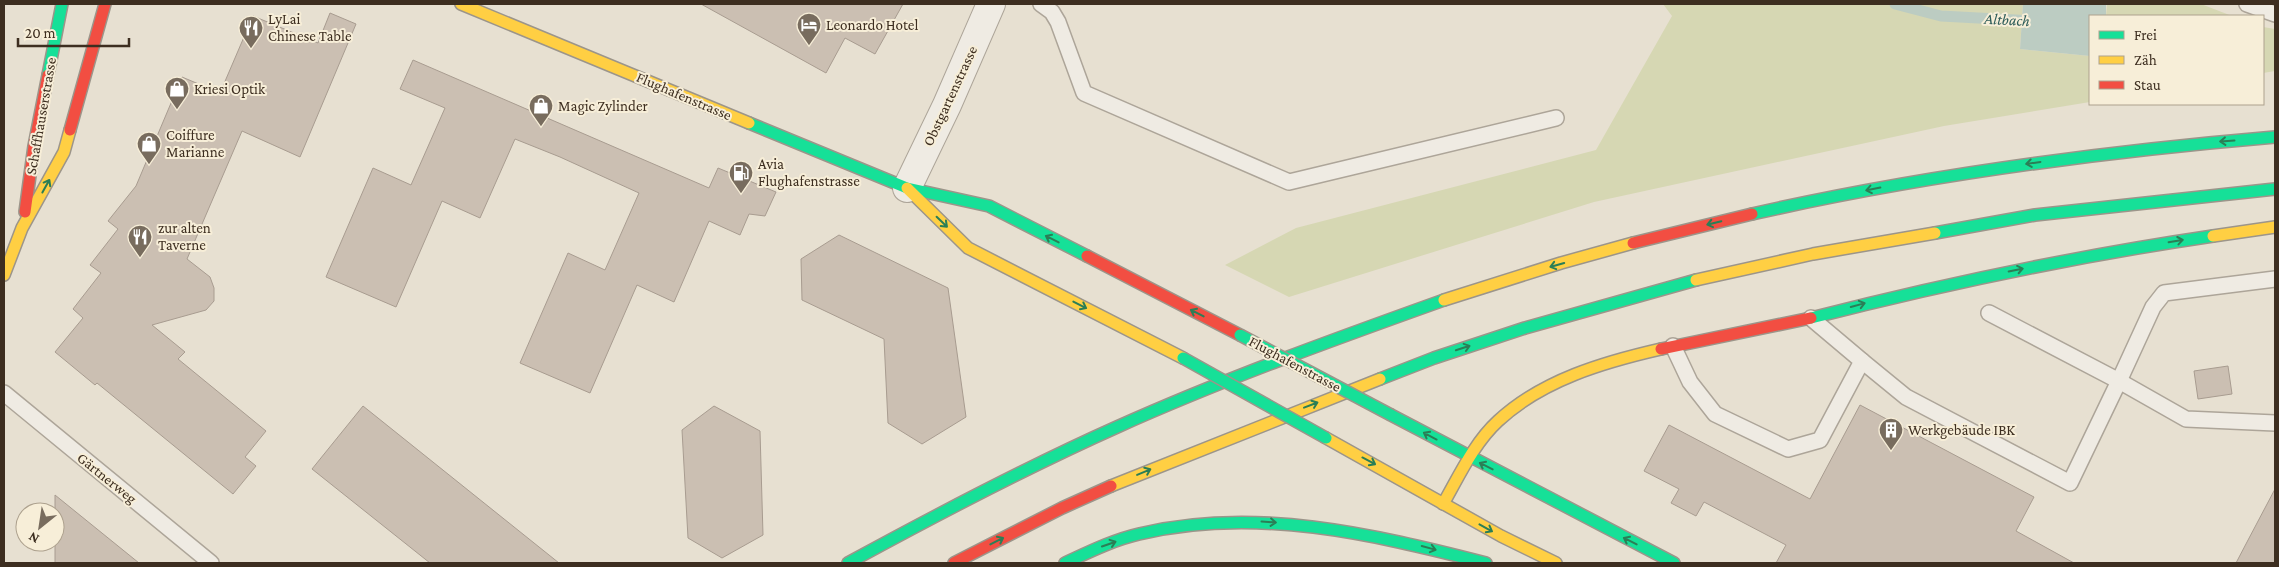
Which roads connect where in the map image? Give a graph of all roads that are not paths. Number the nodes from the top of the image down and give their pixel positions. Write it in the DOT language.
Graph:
graph roads {
  1 [pos="62,4"];
  2 [pos="105,4"];
  3 [pos="461,4"];
  4 [pos="991,4"];
  5 [pos="1041,4"];
  6 [pos="2247,4"];
  7 [pos="2275,14"];
  8 [pos="1556,118"];
  9 [pos="2275,137"];
  10 [pos="907,188"];
  11 [pos="2275,189"];
  12 [pos="2275,227"];
  13 [pos="22,228"];
  14 [pos="4,275"];
  15 [pos="2275,279"];
  16 [pos="1989,313"];
  17 [pos="1810,318"];
  18 [pos="1673,346"];
  19 [pos="1862,361"];
  20 [pos="2119,381"];
  21 [pos="4,393"];
  22 [pos="2275,423"];
  23 [pos="1470,457"];
  24 [pos="1444,504"];
  25 [pos="211,563"];
  26 [pos="848,563"];
  27 [pos="954,563"];
  28 [pos="1064,563"];
  29 [pos="1486,563"];
  30 [pos="1556,563"];
  31 [pos="1674,563"];
  1 -- 13 [label="main road, Schaffhauserstrasse"];
  13 -- 2 [label="main road, Schaffhauserstrasse, one-way"];
  3 -- 10 [label="main road, Flughafenstrasse"];
  4 -- 10 [label="street, Obstgartenstrasse"];
  5 -- 8 [label="lane"];
  6 -- 7 [label="lane"];
  9 -- 26 [label="main road, one-way"];
  23 -- 10 [label="main road, Flughafenstrasse, one-way, bridge"];
  10 -- 24 [label="main road, Flughafenstrasse, one-way, bridge"];
  27 -- 11 [label="main road, one-way"];
  17 -- 12 [label="main road, one-way"];
  13 -- 14 [label="main road, Schaffhauserstrasse"];
  15 -- 20 [label="lane"];
  16 -- 20 [label="lane"];
  17 -- 18 [label="main road"];
  17 -- 19 [label="lane"];
  18 -- 19 [label="lane"];
  18 -- 23 [label="main road"];
  19 -- 20 [label="lane"];
  20 -- 22 [label="lane"];
  21 -- 25 [label="lane, Gärtnerweg"];
  23 -- 24 [label="main road"];
  31 -- 23 [label="main road, Flughafenstrasse, one-way"];
  24 -- 30 [label="main road, Flughafenstrasse, one-way"];
  28 -- 29 [label="main road, one-way"];
}
